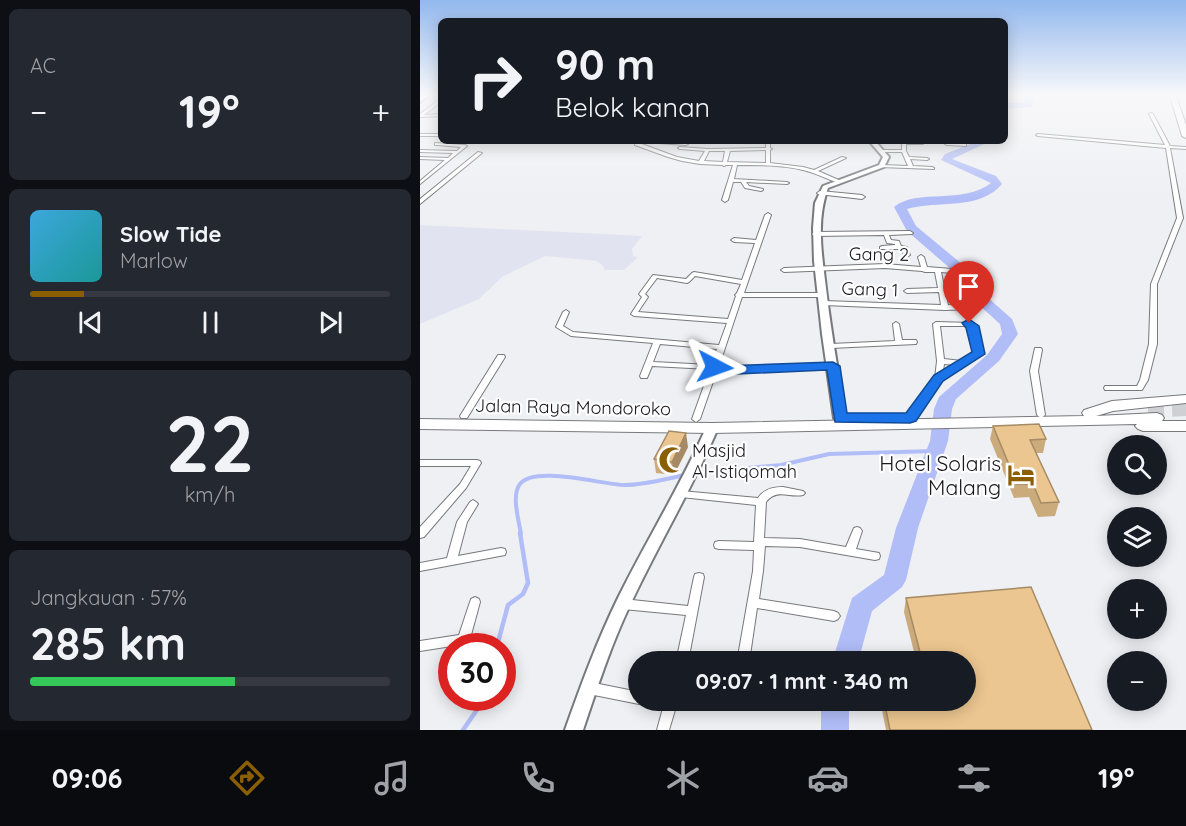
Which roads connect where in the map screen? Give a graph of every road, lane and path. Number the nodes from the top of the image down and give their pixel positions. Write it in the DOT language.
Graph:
graph roads {
  1 [pos="1159,130"];
  2 [pos="1031,132"];
  3 [pos="438,135"];
  4 [pos="1038,135"];
  5 [pos="421,136"];
  6 [pos="1094,139"];
  7 [pos="438,143"];
  8 [pos="456,144"];
  9 [pos="637,144"];
  10 [pos="685,144"];
  11 [pos="769,144"];
  12 [pos="875,144"];
  13 [pos="904,144"];
  14 [pos="947,144"];
  15 [pos="964,144"];
  16 [pos="1168,147"];
  17 [pos="680,148"];
  18 [pos="770,148"];
  19 [pos="1186,148"];
  20 [pos="708,150"];
  21 [pos="728,150"];
  22 [pos="420,151"];
  23 [pos="429,151"];
  24 [pos="882,151"];
  25 [pos="904,151"];
  26 [pos="458,152"];
  27 [pos="480,153"];
  28 [pos="665,153"];
  29 [pos="420,158"];
  30 [pos="844,158"];
  31 [pos="908,158"];
  32 [pos="449,159"];
  33 [pos="927,159"];
  34 [pos="700,163"];
  35 [pos="724,165"];
  36 [pos="735,165"];
  37 [pos="768,165"];
  38 [pos="882,165"];
  39 [pos="911,167"];
  40 [pos="932,168"];
  41 [pos="816,170"];
  42 [pos="832,178"];
  43 [pos="731,180"];
  44 [pos="743,181"];
  45 [pos="420,183"];
  46 [pos="787,183"];
  47 [pos="420,187"];
  48 [pos="436,188"];
  49 [pos="761,190"];
  50 [pos="820,194"];
  51 [pos="862,197"];
  52 [pos="725,200"];
  53 [pos="420,202"];
  54 [pos="768,216"];
  55 [pos="910,233"];
  56 [pos="815,234"];
  57 [pos="886,234"];
  58 [pos="734,240"];
  59 [pos="759,242"];
  60 [pos="882,248"];
  61 [pos="899,248"];
  62 [pos="921,257"];
  63 [pos="906,268"];
  64 [pos="820,269"];
  65 [pos="784,270"];
  66 [pos="925,270"];
  67 [pos="938,270"];
  68 [pos="952,270"];
  69 [pos="743,282"];
  70 [pos="903,282"];
  71 [pos="940,290"];
  72 [pos="738,295"];
  73 [pos="823,299"];
  74 [pos="945,308"];
  75 [pos="971,308"];
  76 [pos="566,312"];
  77 [pos="730,321"];
  78 [pos="896,324"];
  79 [pos="658,341"];
  80 [pos="913,342"];
  81 [pos="899,343"];
  82 [pos="831,346"];
  83 [pos="721,347"];
  84 [pos="1038,350"];
  85 [pos="501,357"];
  86 [pos="941,361"];
  87 [pos="962,363"];
  88 [pos="648,364"];
  89 [pos="833,366"];
  90 [pos="714,369"];
  91 [pos="644,376"];
  92 [pos="939,378"];
  93 [pos="1108,388"];
  94 [pos="1186,399"];
  95 [pos="1152,414"];
  96 [pos="1041,415"];
  97 [pos="464,416"];
  98 [pos="1092,417"];
  99 [pos="840,418"];
  100 [pos="696,419"];
  101 [pos="920,420"];
  102 [pos="963,421"];
  103 [pos="421,423"];
  104 [pos="1186,426"];
  105 [pos="712,428"];
  106 [pos="420,463"];
  107 [pos="685,488"];
  108 [pos="800,493"];
  109 [pos="761,502"];
  110 [pos="472,504"];
  111 [pos="857,531"];
  112 [pos="420,534"];
  113 [pos="760,544"];
  114 [pos="719,545"];
  115 [pos="850,551"];
  116 [pos="501,552"];
  117 [pos="874,556"];
  118 [pos="452,562"];
  119 [pos="420,567"];
  120 [pos="699,577"];
  121 [pos="475,602"];
  122 [pos="754,603"];
  123 [pos="623,604"];
  124 [pos="693,611"];
  125 [pos="834,616"];
  126 [pos="466,633"];
  127 [pos="438,645"];
  128 [pos="420,646"];
  129 [pos="684,651"];
  130 [pos="745,651"];
  131 [pos="588,688"];
  132 [pos="628,696"];
  133 [pos="668,711"];
  134 [pos="574,730"];
  135 [pos="663,730"];
  1 -- 16 [label="street"];
  2 -- 6 [label="street"];
  3 -- 5 [label="street"];
  4 -- 6 [label="street"];
  6 -- 16 [label="street"];
  7 -- 23 [label="street"];
  8 -- 26 [label="street"];
  9 -- 28 [label="street"];
  10 -- 17 [label="street"];
  11 -- 18 [label="street"];
  12 -- 24 [label="street"];
  13 -- 25 [label="street"];
  14 -- 15 [label="street"];
  16 -- 19 [label="street"];
  16 -- 93 [label="street"];
  17 -- 20 [label="street"];
  17 -- 28 [label="street"];
  18 -- 21 [label="street"];
  18 -- 37 [label="street"];
  20 -- 21 [label="street"];
  20 -- 34 [label="street"];
  21 -- 35 [label="street"];
  22 -- 23 [label="street"];
  23 -- 26 [label="street"];
  23 -- 29 [label="street"];
  24 -- 25 [label="street"];
  24 -- 38 [label="street"];
  25 -- 31 [label="street"];
  26 -- 32 [label="street"];
  27 -- 48 [label="street"];
  28 -- 34 [label="street"];
  29 -- 32 [label="street"];
  30 -- 41 [label="street"];
  31 -- 33 [label="street"];
  31 -- 39 [label="street"];
  32 -- 45 [label="street"];
  34 -- 35 [label="street"];
  35 -- 36 [label="street"];
  36 -- 37 [label="street"];
  36 -- 43 [label="street"];
  37 -- 41 [label="street"];
  38 -- 39 [label="street"];
  38 -- 42 [label="street"];
  39 -- 40 [label="street"];
  41 -- 42 [label="street"];
  42 -- 50 [label="street"];
  43 -- 44 [label="street"];
  43 -- 52 [label="street"];
  44 -- 46 [label="street"];
  44 -- 49 [label="street"];
  47 -- 48 [label="street"];
  48 -- 53 [label="street"];
  50 -- 51 [label="street"];
  50 -- 56 [label="street"];
  54 -- 59 [label="street"];
  55 -- 57 [label="street"];
  56 -- 57 [label="street"];
  56 -- 64 [label="street"];
  57 -- 61 [label="street"];
  58 -- 59 [label="street"];
  59 -- 69 [label="street"];
  60 -- 61 [label="street"];
  61 -- 63 [label="street"];
  62 -- 66 [label="street"];
  63 -- 64 [label="street, Gang 2"];
  63 -- 66 [label="street, Gang 2"];
  64 -- 65 [label="street, Gang 2"];
  64 -- 73 [label="street"];
  66 -- 67 [label="street, Gang 2"];
  67 -- 68 [label="street, Gang 2"];
  67 -- 71 [label="street"];
  69 -- 72 [label="street"];
  69 -- 77 [label="street"];
  70 -- 71 [label="street"];
  71 -- 74 [label="street"];
  72 -- 73 [label="street, Gang 1"];
  72 -- 77 [label="street"];
  73 -- 74 [label="street, Gang 1"];
  73 -- 82 [label="street"];
  74 -- 75 [label="street, Gang 1"];
  76 -- 79 [label="street"];
  77 -- 83 [label="street"];
  78 -- 81 [label="street"];
  79 -- 83 [label="street"];
  79 -- 88 [label="street"];
  80 -- 81 [label="street"];
  81 -- 82 [label="street"];
  82 -- 89 [label="street"];
  83 -- 90 [label="street"];
  84 -- 96 [label="street"];
  85 -- 97 [label="street"];
  86 -- 87 [label="street"];
  86 -- 87 [label="street"];
  86 -- 92 [label="street"];
  87 -- 92 [label="street"];
  88 -- 90 [label="street"];
  88 -- 91 [label="street"];
  89 -- 90 [label="street"];
  89 -- 99 [label="street"];
  90 -- 100 [label="street"];
  92 -- 101 [label="street"];
  94 -- 98 [label="highway, Jalan Raya Mondoroko"];
  95 -- 98 [label="highway, Jalan Raya Mondoroko"];
  96 -- 98 [label="highway, Jalan Raya Mondoroko"];
  96 -- 102 [label="highway, Jalan Raya Mondoroko"];
  97 -- 100 [label="highway, Jalan Raya Mondoroko"];
  97 -- 103 [label="highway, Jalan Raya Mondoroko"];
  98 -- 102 [label="highway, Jalan Raya Mondoroko"];
  98 -- 104 [label="highway"];
  99 -- 100 [label="highway, Jalan Raya Mondoroko"];
  99 -- 101 [label="highway, Jalan Raya Mondoroko"];
  101 -- 102 [label="highway, Jalan Raya Mondoroko"];
  101 -- 105 [label="highway, Jalan Raya Mondoroko"];
  103 -- 105 [label="highway, Jalan Raya Mondoroko"];
  105 -- 107 [label="street"];
  106 -- 112 [label="street"];
  107 -- 109 [label="street"];
  107 -- 123 [label="street"];
  108 -- 109 [label="street"];
  109 -- 113 [label="street"];
  110 -- 118 [label="street"];
  111 -- 115 [label="street"];
  113 -- 114 [label="street"];
  113 -- 115 [label="street"];
  113 -- 122 [label="street"];
  115 -- 117 [label="street"];
  116 -- 118 [label="street"];
  118 -- 119 [label="street"];
  120 -- 124 [label="street"];
  121 -- 126 [label="street"];
  122 -- 125 [label="street"];
  122 -- 130 [label="street"];
  123 -- 124 [label="street"];
  123 -- 131 [label="street"];
  124 -- 129 [label="street"];
  127 -- 128 [label="street"];
  131 -- 132 [label="street"];
  131 -- 134 [label="street"];
  133 -- 135 [label="street"];
}
